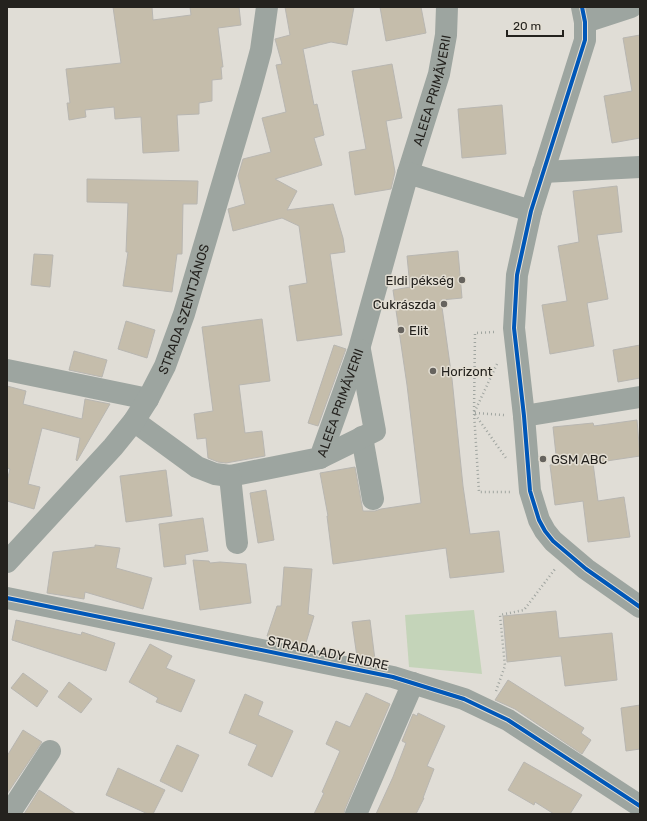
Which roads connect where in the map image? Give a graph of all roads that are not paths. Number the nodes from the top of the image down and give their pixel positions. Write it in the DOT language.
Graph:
graph roads {
  1 [pos="267,7"];
  2 [pos="447,7"];
  3 [pos="631,7"];
  4 [pos="584,15"];
  5 [pos="640,167"];
  6 [pos="543,172"];
  7 [pos="408,173"];
  8 [pos="531,211"];
  9 [pos="359,349"];
  10 [pos="7,370"];
  11 [pos="640,397"];
  12 [pos="148,399"];
  13 [pos="524,416"];
  14 [pos="134,421"];
  15 [pos="362,437"];
  16 [pos="320,458"];
  17 [pos="230,476"];
  18 [pos="373,499"];
  19 [pos="237,543"];
  20 [pos="7,562"];
  21 [pos="7,598"];
  22 [pos="640,607"];
  23 [pos="413,683"];
  24 [pos="50,751"];
  25 [pos="640,806"];
  26 [pos="9,814"];
  27 [pos="356,814"];
  1 -- 12 [label="street, STRADA SZENTJÁNOS"];
  2 -- 7 [label="street, ALEEA PRIMĂVERII"];
  3 -- 4 [label="street"];
  4 -- 6 [label="street"];
  5 -- 6 [label="street"];
  6 -- 8 [label="street"];
  7 -- 8 [label="street"];
  7 -- 9 [label="street, ALEEA PRIMĂVERII"];
  8 -- 13 [label="street"];
  9 -- 15 [label="street"];
  9 -- 16 [label="street, ALEEA PRIMĂVERII"];
  10 -- 12 [label="street"];
  11 -- 13 [label="street"];
  12 -- 14 [label="street, STRADA SZENTJÁNOS"];
  13 -- 22 [label="street"];
  14 -- 17 [label="street, ALEEA PRIMĂVERII"];
  14 -- 20 [label="street, STRADA SZENTJÁNOS"];
  15 -- 16 [label="street"];
  15 -- 18 [label="street"];
  16 -- 17 [label="street, ALEEA PRIMĂVERII"];
  17 -- 19 [label="street"];
  21 -- 23 [label="street, STRADA ADY ENDRE"];
  23 -- 25 [label="street, STRADA ADY ENDRE"];
  23 -- 27 [label="street"];
  24 -- 26 [label="street"];
}
